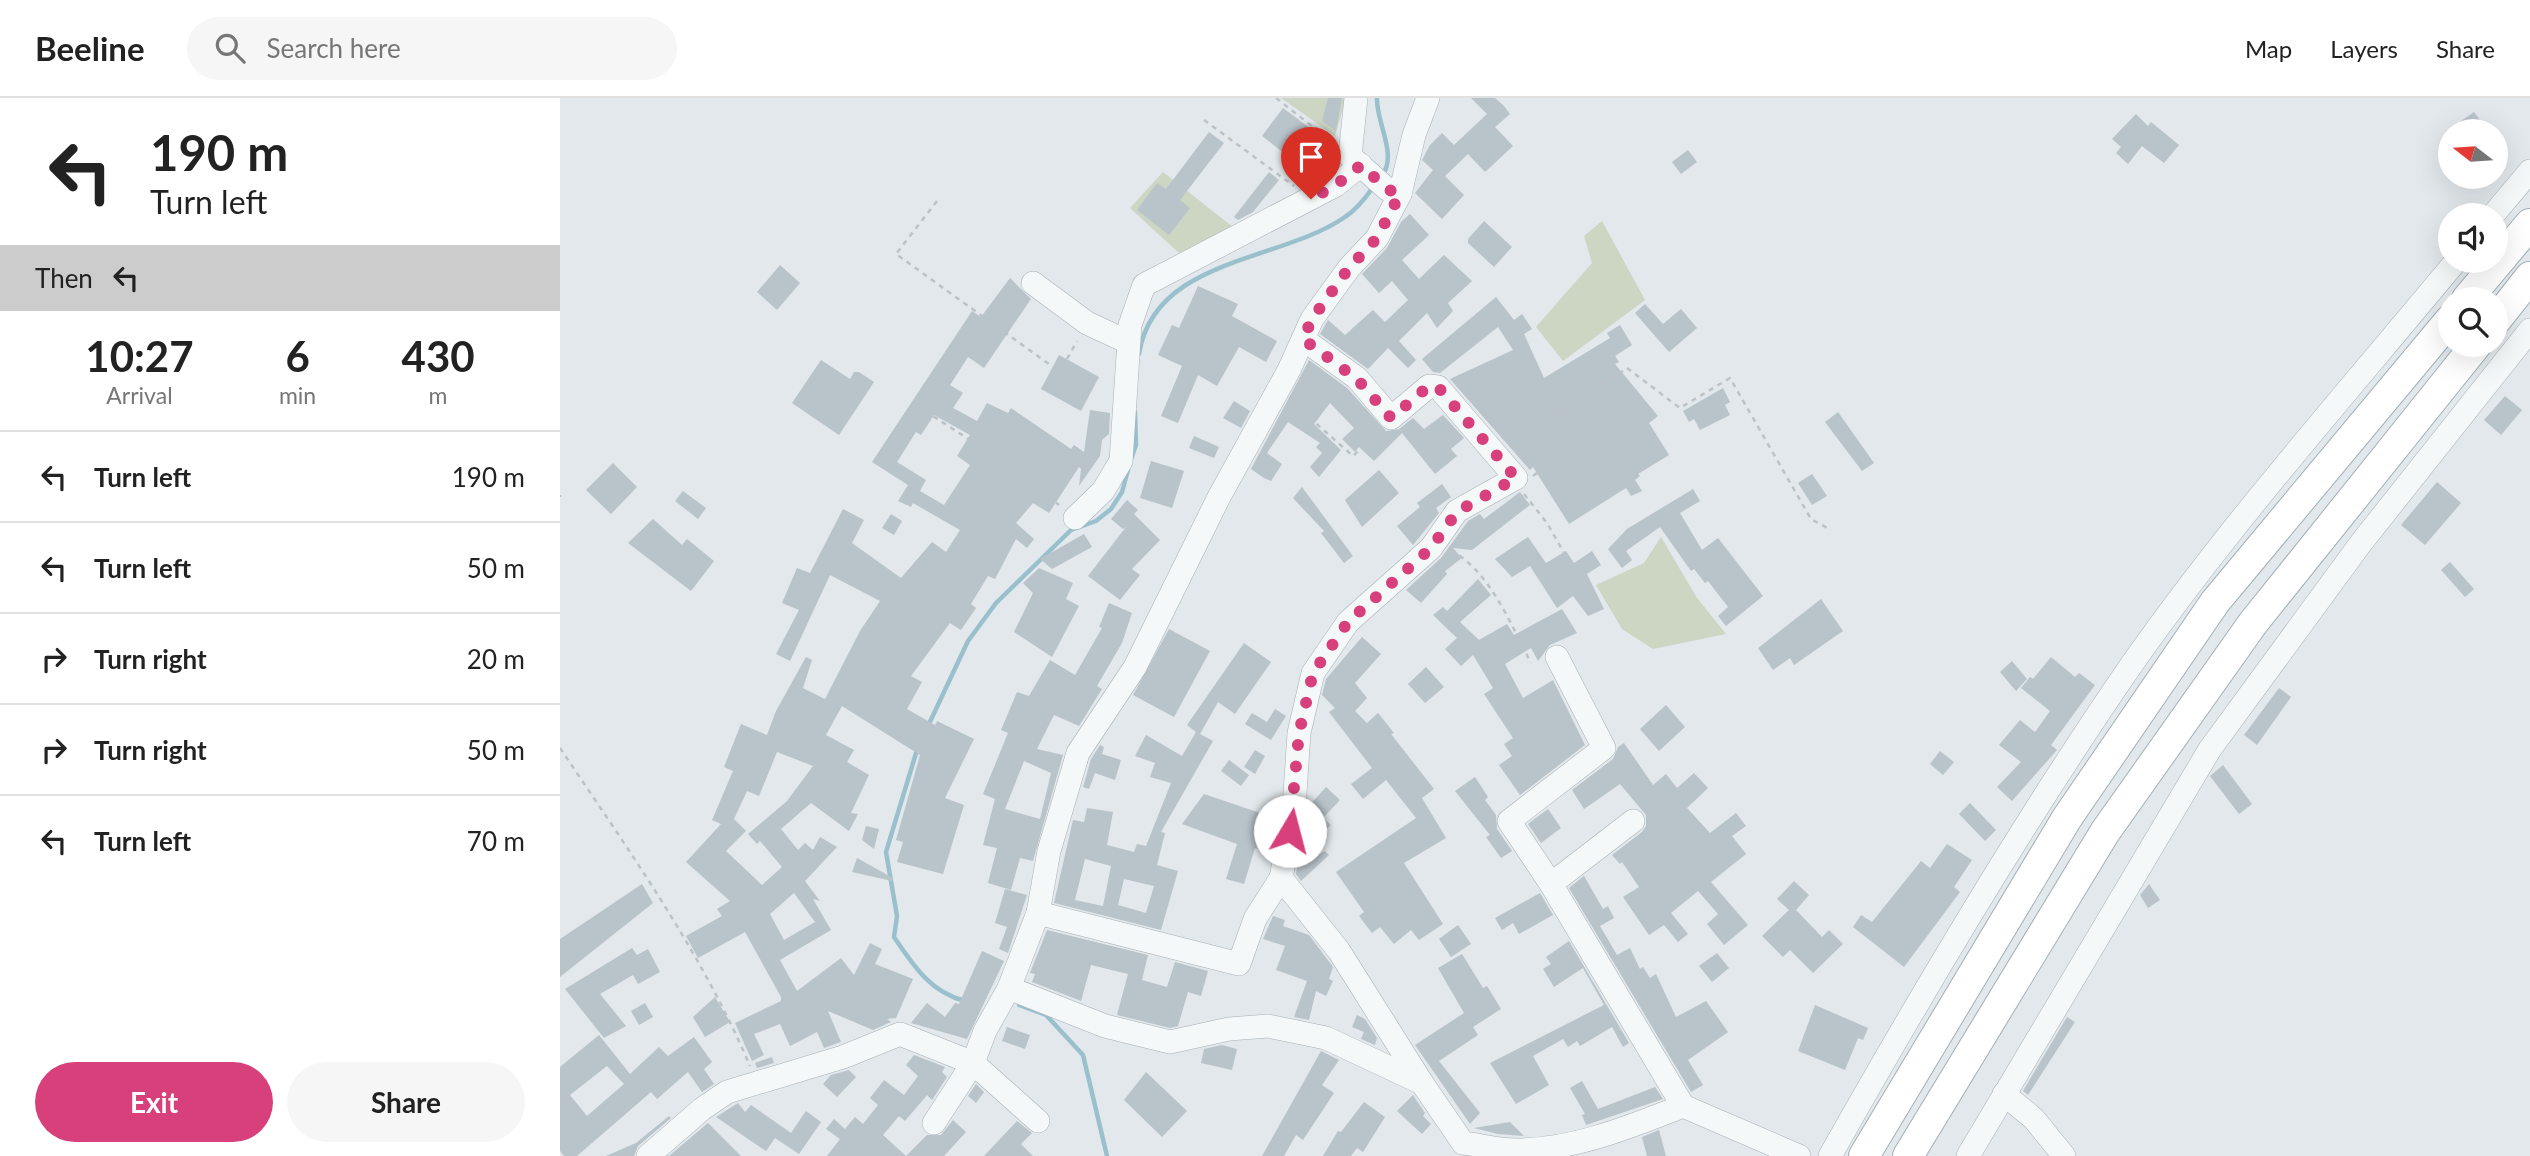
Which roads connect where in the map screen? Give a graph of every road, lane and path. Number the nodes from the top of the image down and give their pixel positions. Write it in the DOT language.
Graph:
graph roads {
  1 [pos="1276,98"];
  2 [pos="1356,98"];
  3 [pos="1428,98"];
  4 [pos="1204,120"];
  5 [pos="1356,161"];
  6 [pos="2530,171"];
  7 [pos="1394,192"];
  8 [pos="1311,199"];
  9 [pos="937,201"];
  10 [pos="2503,203"];
  11 [pos="2530,224"];
  12 [pos="2446,273"];
  13 [pos="2530,278"];
  14 [pos="1032,283"];
  15 [pos="2477,287"];
  16 [pos="2508,305"];
  17 [pos="2530,330"];
  18 [pos="2438,334"];
  19 [pos="1303,339"];
  20 [pos="1128,342"];
  21 [pos="2466,357"];
  22 [pos="1053,367"];
  23 [pos="1273,396"];
  24 [pos="925,411"];
  25 [pos="1391,418"];
  26 [pos="1589,435"];
  27 [pos="1500,458"];
  28 [pos="1516,478"];
  29 [pos="1075,518"];
  30 [pos="1832,530"];
  31 [pos="1436,542"];
  32 [pos="1572,567"];
  33 [pos="1556,657"];
  34 [pos="1531,663"];
  35 [pos="560,748"];
  36 [pos="1633,821"];
  37 [pos="1281,878"];
  38 [pos="1551,884"];
  39 [pos="1038,913"];
  40 [pos="1009,988"];
  41 [pos="973,1063"];
  42 [pos="756,1082"];
  43 [pos="1422,1083"];
  44 [pos="2004,1094"];
  45 [pos="1683,1106"];
  46 [pos="1038,1121"];
  47 [pos="934,1123"];
  48 [pos="648,1156"];
  49 [pos="1798,1156"];
  50 [pos="1830,1156"];
  51 [pos="1864,1156"];
  52 [pos="1908,1156"];
  53 [pos="1968,1156"];
  54 [pos="2064,1156"];
  1 -- 5 [label="path"];
  2 -- 5 [label="street"];
  3 -- 7 [label="street"];
  4 -- 8 [label="path"];
  5 -- 7 [label="street"];
  5 -- 8 [label="street"];
  6 -- 10 [label="street"];
  7 -- 19 [label="street"];
  8 -- 20 [label="street"];
  9 -- 22 [label="path"];
  11 -- 15 [label="main road"];
  12 -- 50 [label="street"];
  13 -- 16 [label="main road"];
  14 -- 20 [label="street"];
  17 -- 44 [label="street"];
  18 -- 51 [label="main road"];
  19 -- 23 [label="street"];
  19 -- 25 [label="street"];
  20 -- 29 [label="street"];
  21 -- 52 [label="main road"];
  23 -- 25 [label="path"];
  23 -- 39 [label="street"];
  24 -- 29 [label="path"];
  25 -- 27 [label="street"];
  26 -- 28 [label="path"];
  27 -- 28 [label="street"];
  27 -- 30 [label="path"];
  28 -- 31 [label="street"];
  28 -- 32 [label="path"];
  31 -- 34 [label="path"];
  31 -- 37 [label="street"];
  33 -- 38 [label="street"];
  35 -- 42 [label="path"];
  36 -- 38 [label="street"];
  37 -- 39 [label="street"];
  37 -- 43 [label="street"];
  38 -- 45 [label="street"];
  39 -- 40 [label="street"];
  40 -- 41 [label="street"];
  40 -- 43 [label="street"];
  41 -- 42 [label="street"];
  41 -- 46 [label="street"];
  41 -- 47 [label="street"];
  42 -- 48 [label="street"];
  43 -- 45 [label="street"];
  44 -- 53 [label="street"];
  44 -- 54 [label="street"];
  45 -- 49 [label="street"];
}
